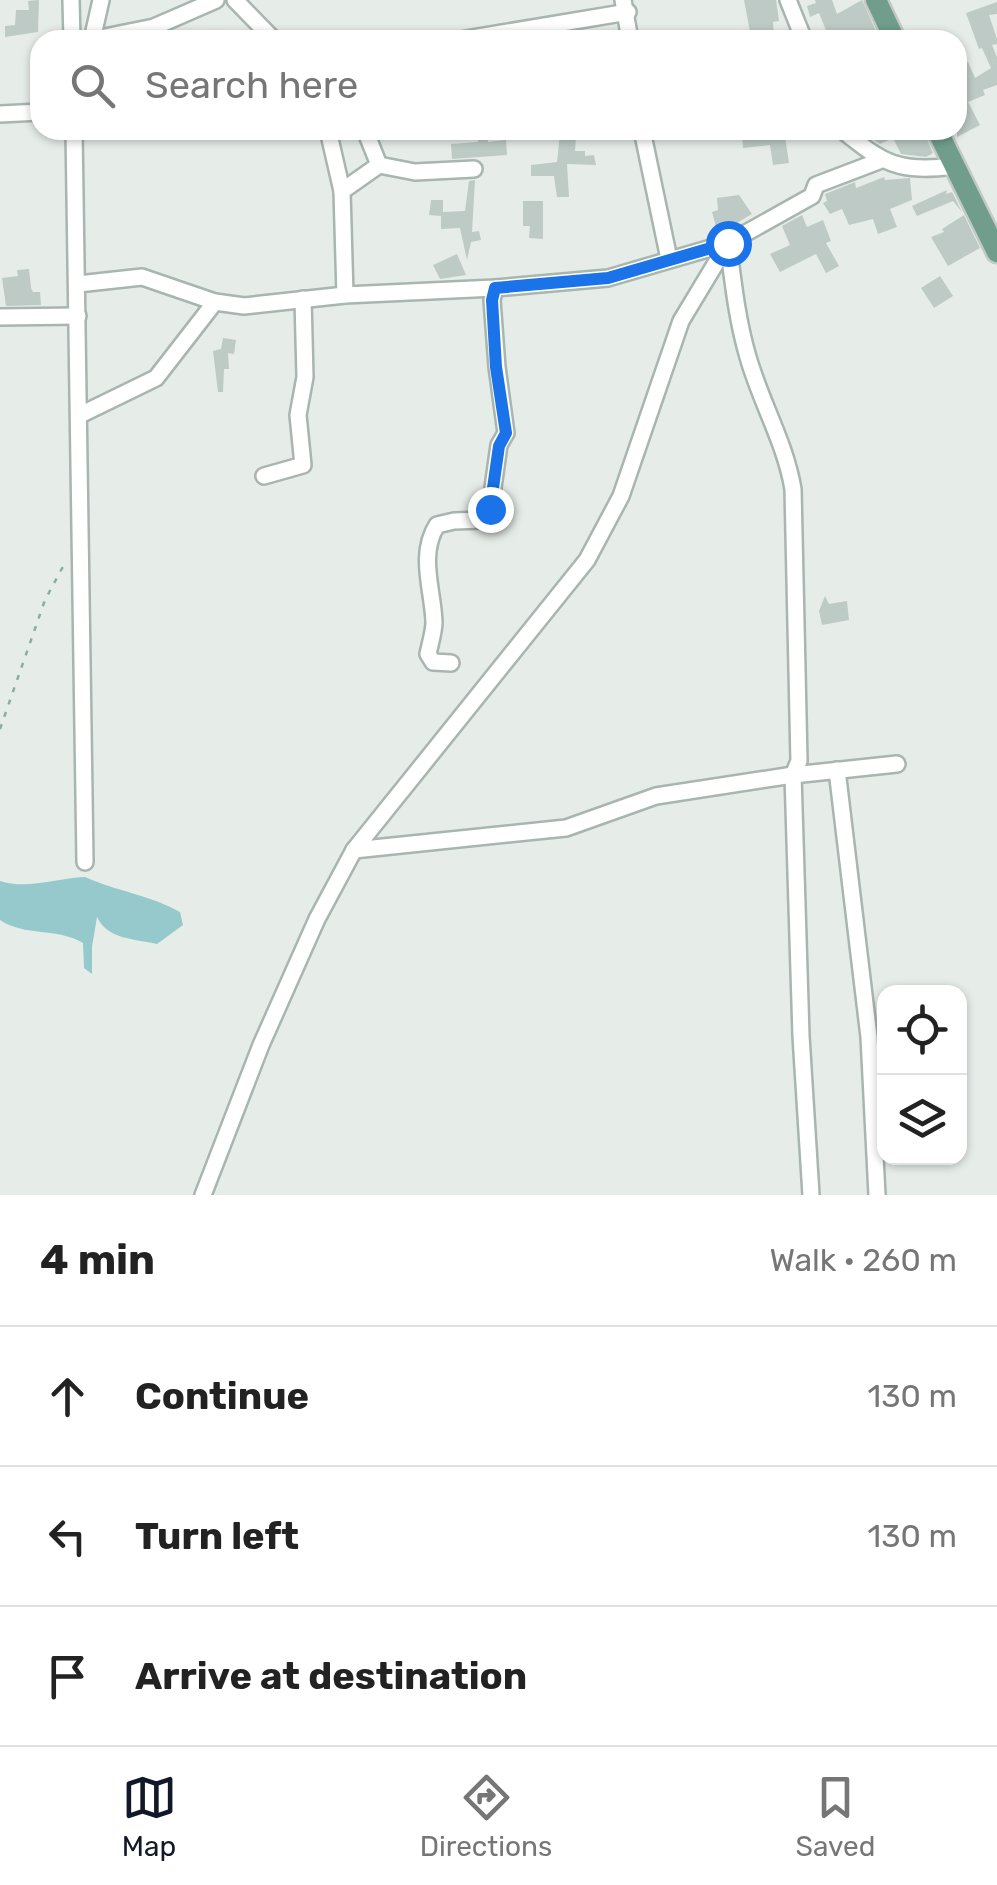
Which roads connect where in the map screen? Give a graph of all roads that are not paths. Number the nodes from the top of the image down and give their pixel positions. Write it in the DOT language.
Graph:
graph roads {
  1 [pos="72,0"];
  2 [pos="101,0"];
  3 [pos="216,0"];
  4 [pos="234,0"];
  5 [pos="788,0"];
  6 [pos="876,0"];
  7 [pos="625,6"];
  8 [pos="72,30"];
  9 [pos="94,30"];
  10 [pos="139,30"];
  11 [pos="264,30"];
  12 [pos="509,30"];
  13 [pos="800,30"];
  14 [pos="890,30"];
  15 [pos="30,112"];
  16 [pos="0,114"];
  17 [pos="74,140"];
  18 [pos="330,140"];
  19 [pos="369,140"];
  20 [pos="644,140"];
  21 [pos="854,140"];
  22 [pos="942,140"];
  23 [pos="879,160"];
  24 [pos="379,164"];
  25 [pos="954,166"];
  26 [pos="474,169"];
  27 [pos="342,192"];
  28 [pos="728,243"];
  29 [pos="997,252"];
  30 [pos="668,259"];
  31 [pos="78,284"];
  32 [pos="495,288"];
  33 [pos="345,295"];
  34 [pos="303,299"];
  35 [pos="214,302"];
  36 [pos="78,316"];
  37 [pos="0,317"];
  38 [pos="80,415"];
  39 [pos="264,476"];
  40 [pos="451,663"];
  41 [pos="896,764"];
  42 [pos="836,770"];
  43 [pos="793,775"];
  44 [pos="354,850"];
  45 [pos="85,862"];
  46 [pos="203,1195"];
  47 [pos="811,1195"];
  48 [pos="877,1195"];
  1 -- 8 [label="street"];
  2 -- 9 [label="street"];
  3 -- 10 [label="street"];
  4 -- 11 [label="street"];
  5 -- 13 [label="street"];
  6 -- 14 [label="main road"];
  7 -- 12 [label="street"];
  15 -- 16 [label="street"];
  17 -- 31 [label="street"];
  18 -- 27 [label="street"];
  19 -- 24 [label="street"];
  20 -- 30 [label="street"];
  21 -- 23 [label="street"];
  22 -- 25 [label="main road"];
  23 -- 25 [label="street"];
  23 -- 28 [label="street"];
  24 -- 26 [label="street"];
  24 -- 27 [label="street"];
  25 -- 29 [label="main road"];
  27 -- 33 [label="street"];
  28 -- 30 [label="street"];
  28 -- 43 [label="street"];
  28 -- 44 [label="street"];
  30 -- 32 [label="street"];
  31 -- 35 [label="street"];
  31 -- 36 [label="street"];
  32 -- 33 [label="street"];
  32 -- 40 [label="street"];
  33 -- 34 [label="street"];
  34 -- 35 [label="street"];
  34 -- 39 [label="street"];
  35 -- 38 [label="street"];
  36 -- 37 [label="street"];
  36 -- 38 [label="street"];
  38 -- 45 [label="street"];
  41 -- 42 [label="street"];
  42 -- 43 [label="street"];
  42 -- 48 [label="street"];
  43 -- 44 [label="street"];
  43 -- 47 [label="street"];
  44 -- 46 [label="street"];
}
